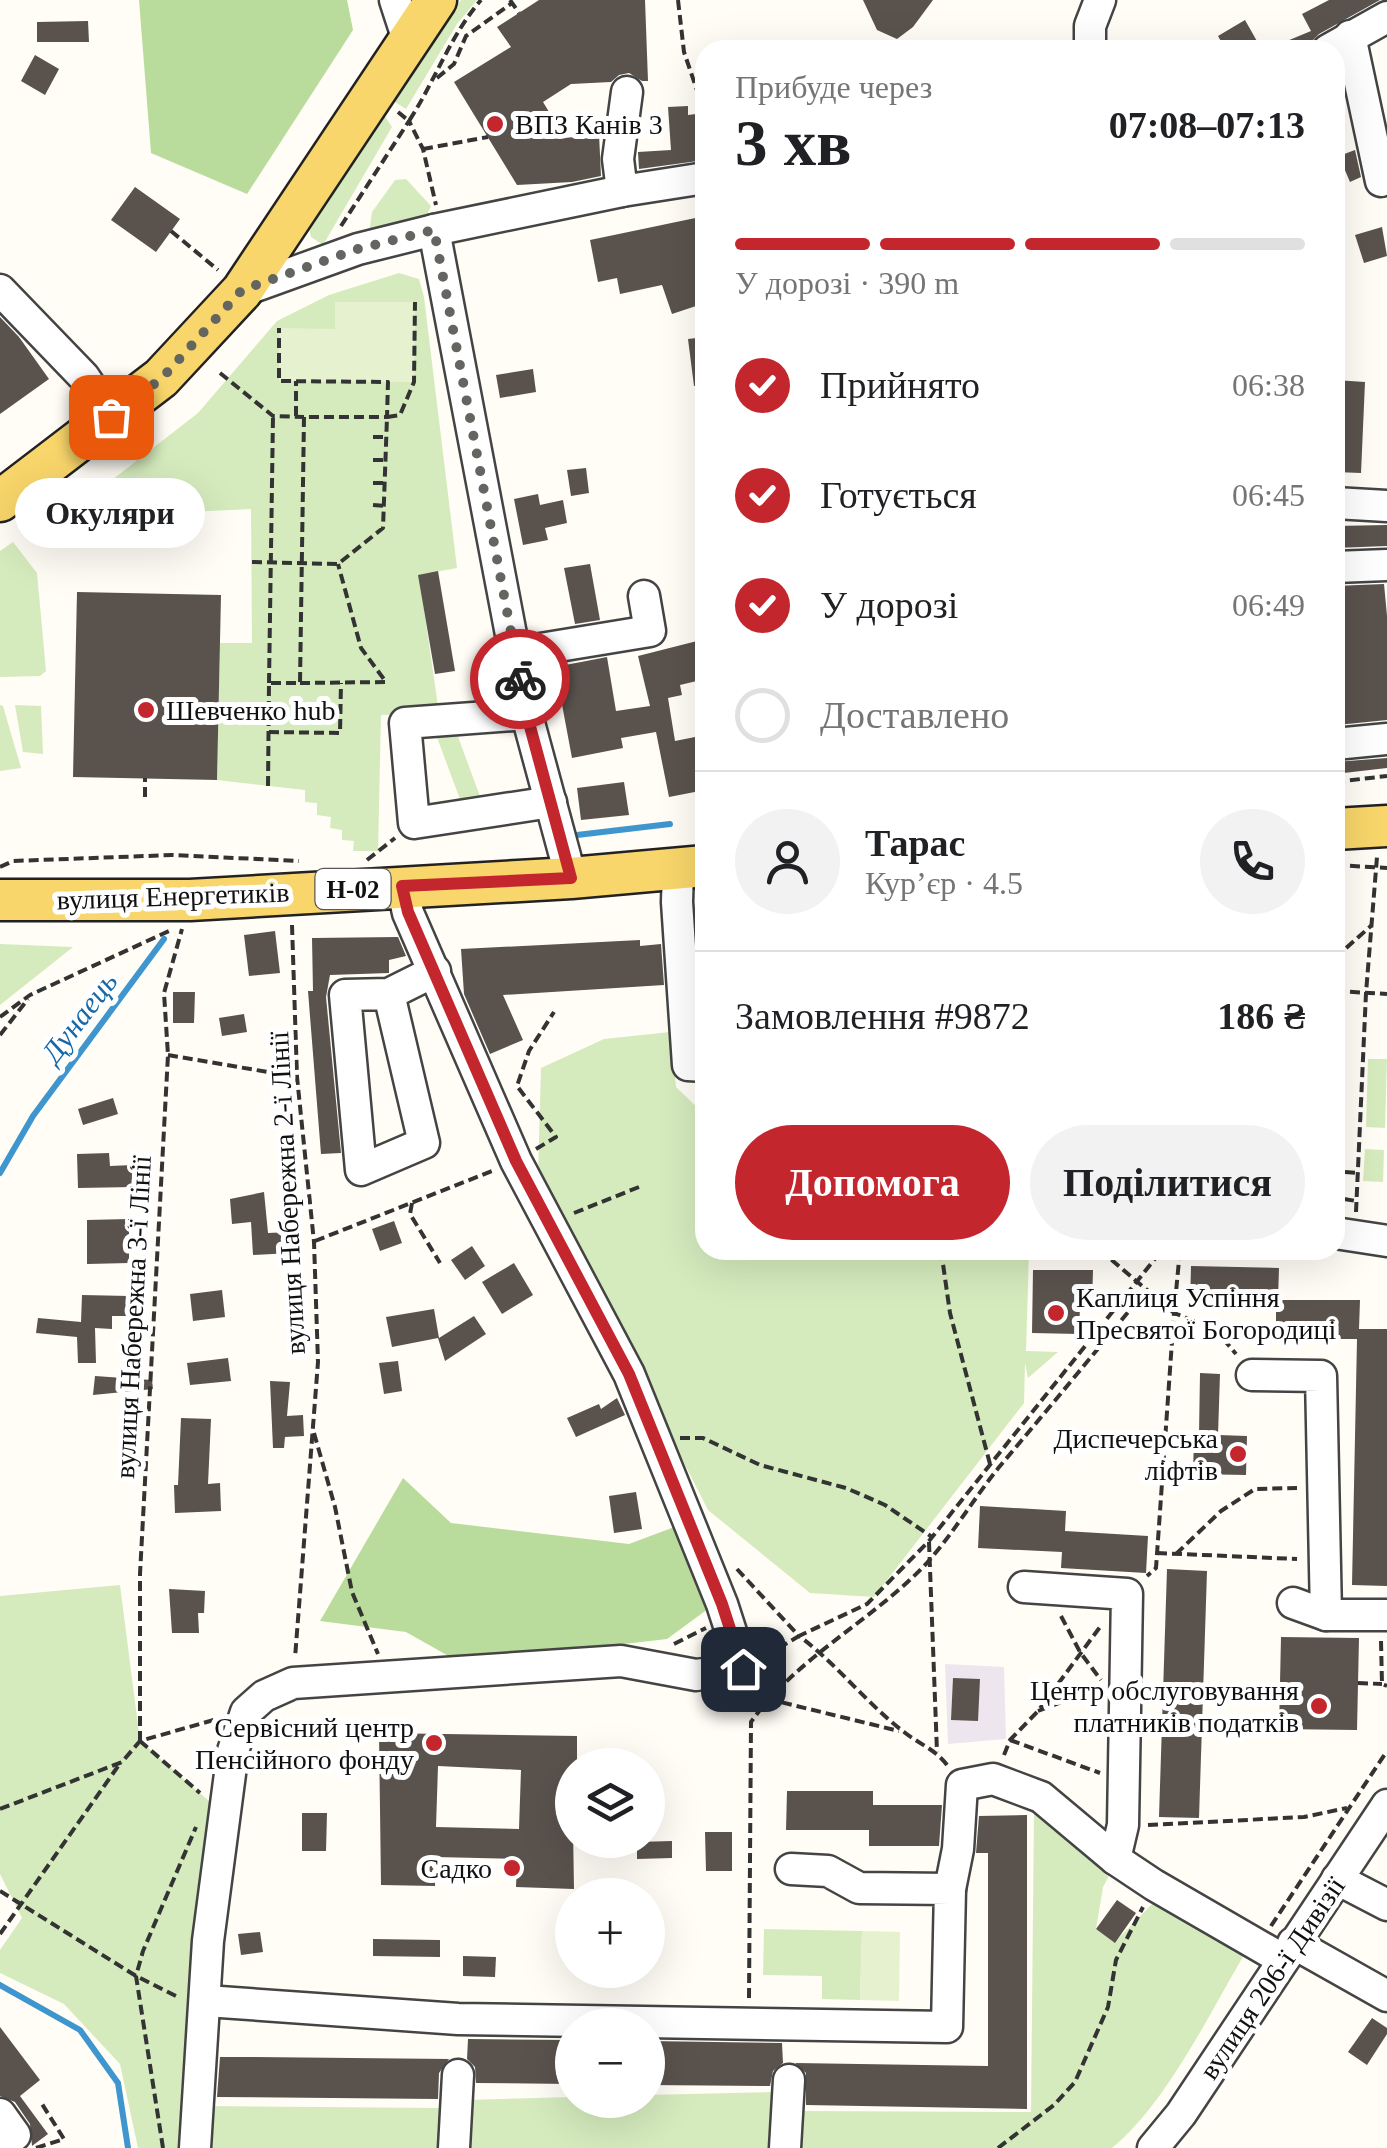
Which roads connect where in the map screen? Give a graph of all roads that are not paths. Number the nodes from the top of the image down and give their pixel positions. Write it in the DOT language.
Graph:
graph roads {
  1 [pos="396,0"];
  2 [pos="436,0"];
  3 [pos="1100,0"];
  4 [pos="1387,17"];
  5 [pos="408,40"];
  6 [pos="1090,40"];
  7 [pos="1345,40"];
  8 [pos="1345,60"];
  9 [pos="627,92"];
  10 [pos="695,180"];
  11 [pos="1381,181"];
  12 [pos="622,191"];
  13 [pos="434,230"];
  14 [pos="234,283"];
  15 [pos="0,290"];
  16 [pos="111,417"];
  17 [pos="3,496"];
  18 [pos="1345,504"];
  19 [pos="1387,506"];
  20 [pos="1387,565"];
  21 [pos="1345,567"];
  22 [pos="644,596"];
  23 [pos="516,653"];
  24 [pos="527,714"];
  25 [pos="1387,739"];
  26 [pos="1345,743"];
  27 [pos="551,802"];
  28 [pos="1345,831"];
  29 [pos="1382,838"];
  30 [pos="692,867"];
  31 [pos="571,878"];
  32 [pos="402,886"];
  33 [pos="0,900"];
  34 [pos="435,971"];
  35 [pos="388,994"];
  36 [pos="695,1065"];
  37 [pos="1345,1225"];
  38 [pos="1387,1241"];
  39 [pos="1252,1375"];
  40 [pos="1024,1588"];
  41 [pos="1293,1603"];
  42 [pos="1326,1614"];
  43 [pos="1384,1625"];
  44 [pos="1384,1817"];
  45 [pos="1116,1859"];
  46 [pos="790,1870"];
  47 [pos="1337,1880"];
  48 [pos="950,1889"];
  49 [pos="1387,1905"];
  50 [pos="1288,1951"];
  51 [pos="1387,1996"];
  52 [pos="206,2006"];
  53 [pos="458,2018"];
  54 [pos="790,2024"];
  55 [pos="0,2114"];
  56 [pos="0,2146"];
  57 [pos="195,2148"];
  58 [pos="454,2148"];
  59 [pos="786,2148"];
  60 [pos="1157,2148"];
  1 -- 5 [label="street"];
  2 -- 5 [label="main road"];
  3 -- 6 [label="street"];
  4 -- 7 [label="street"];
  5 -- 14 [label="main road"];
  8 -- 11 [label="street"];
  9 -- 12 [label="street"];
  10 -- 12 [label="street"];
  12 -- 13 [label="street"];
  13 -- 14 [label="street"];
  13 -- 23 [label="street"];
  14 -- 16 [label="main road"];
  15 -- 16 [label="street"];
  16 -- 17 [label="main road"];
  18 -- 19 [label="street"];
  20 -- 21 [label="street"];
  22 -- 23 [label="street"];
  23 -- 24 [label="street"];
  24 -- 27 [label="street"];
  24 -- 27 [label="street"];
  25 -- 26 [label="street"];
  27 -- 31 [label="street"];
  28 -- 29 [label="main road"];
  30 -- 31 [label="main road, вулиця Енергетиків / Н-02"];
  30 -- 36 [label="street"];
  31 -- 32 [label="main road, вулиця Енергетиків / Н-02"];
  32 -- 33 [label="main road, вулиця Енергетиків / Н-02"];
  32 -- 34 [label="street"];
  34 -- 35 [label="street"];
  34 -- 52 [label="street"];
  35 -- 35 [label="street"];
  37 -- 38 [label="street"];
  39 -- 42 [label="street"];
  40 -- 45 [label="street"];
  41 -- 42 [label="street"];
  42 -- 43 [label="street"];
  44 -- 47 [label="street, вулиця 206-ї Дивізії"];
  45 -- 48 [label="street"];
  45 -- 50 [label="street"];
  46 -- 48 [label="street"];
  47 -- 49 [label="street"];
  47 -- 50 [label="street, вулиця 206-ї Дивізії"];
  48 -- 54 [label="street"];
  50 -- 51 [label="street"];
  50 -- 60 [label="street, вулиця 206-ї Дивізії"];
  52 -- 53 [label="street"];
  52 -- 57 [label="street"];
  53 -- 54 [label="street"];
  53 -- 58 [label="street"];
  54 -- 59 [label="street"];
  55 -- 56 [label="street"];
}
